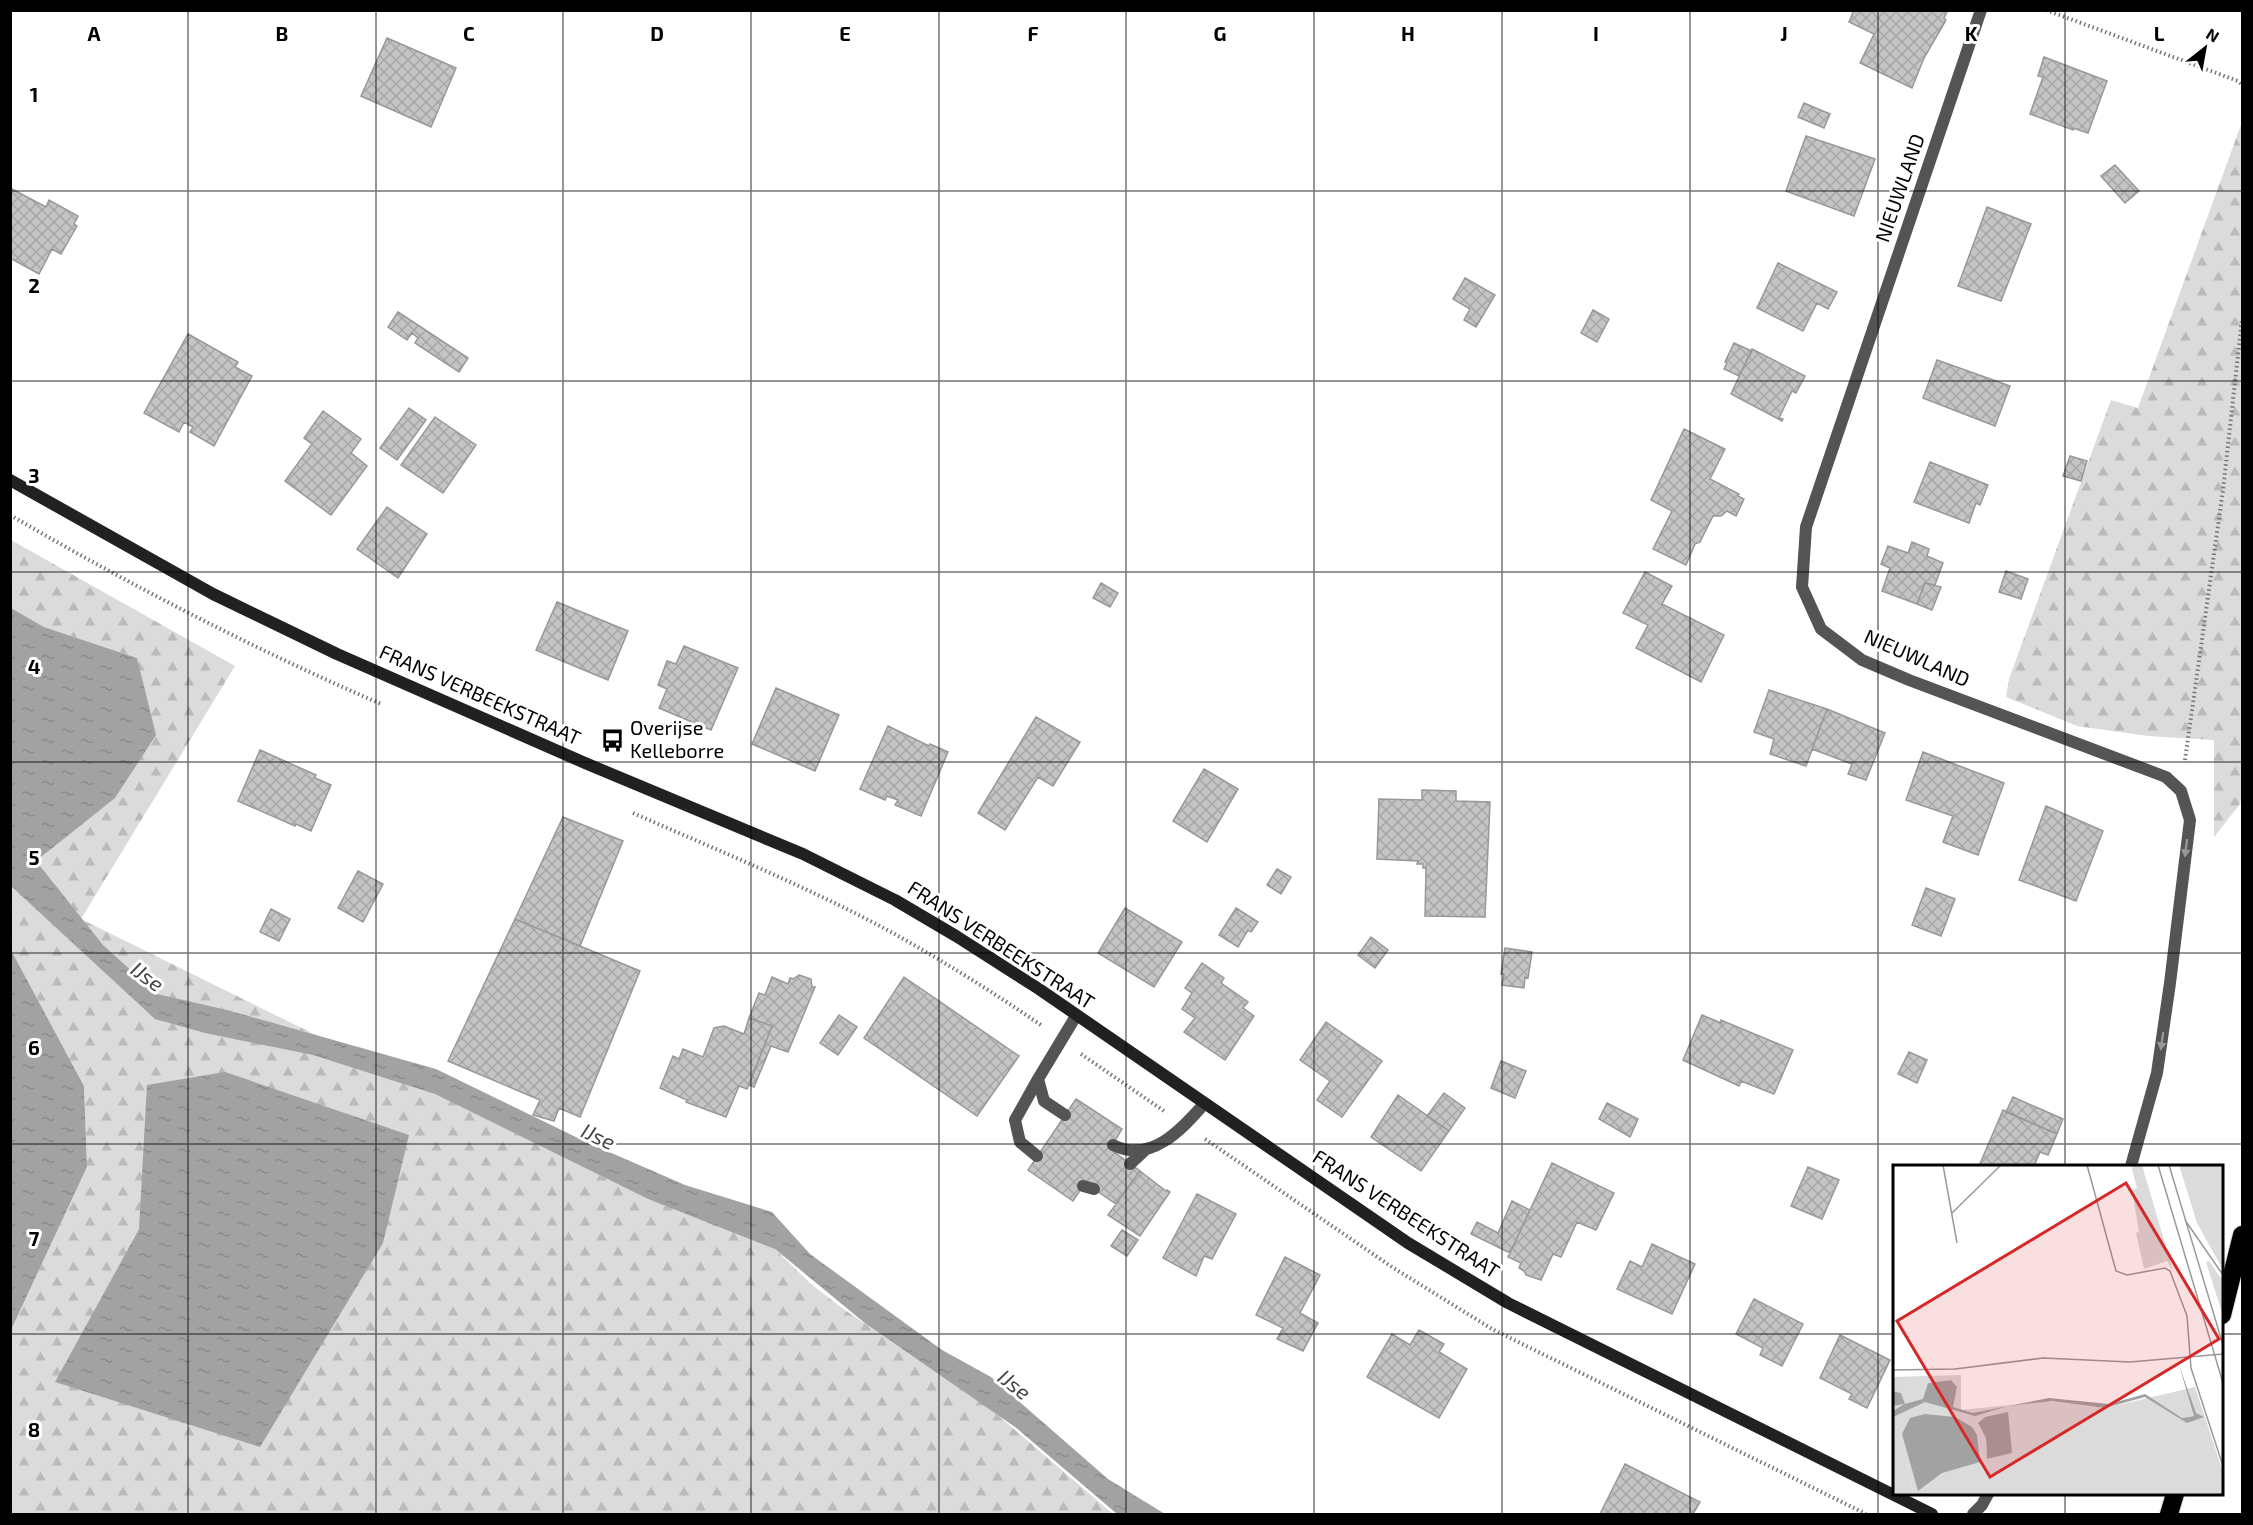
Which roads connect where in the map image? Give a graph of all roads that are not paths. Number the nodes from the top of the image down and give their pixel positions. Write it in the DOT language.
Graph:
graph roads {
  1 [pos="1981,10"];
  2 [pos="10,480"];
  3 [pos="1077,1016"];
  4 [pos="1038,1079"];
  5 [pos="1204,1104"];
  6 [pos="1065,1115"];
  7 [pos="1113,1145"];
  8 [pos="1146,1149"];
  9 [pos="1037,1156"];
  10 [pos="1130,1164"];
  11 [pos="2132,1165"];
  12 [pos="2242,1235"];
  13 [pos="2223,1311"];
  14 [pos="1987,1495"];
  15 [pos="2175,1495"];
  16 [pos="2170,1513"];
  17 [pos="1932,1515"];
  18 [pos="1974,1515"];
  1 -- 11 [label="street, NIEUWLAND, one-way"];
  2 -- 3 [label="main road, FRANS VERBEEKSTRAAT"];
  3 -- 4 [label="street"];
  3 -- 5 [label="main road, FRANS VERBEEKSTRAAT"];
  4 -- 6 [label="street"];
  4 -- 9 [label="street"];
  5 -- 8 [label="street"];
  5 -- 17 [label="main road, FRANS VERBEEKSTRAAT"];
  7 -- 8 [label="street"];
  8 -- 10 [label="street"];
  12 -- 13 [label="highway"];
  14 -- 18 [label="street"];
  15 -- 16 [label="highway"];
}
